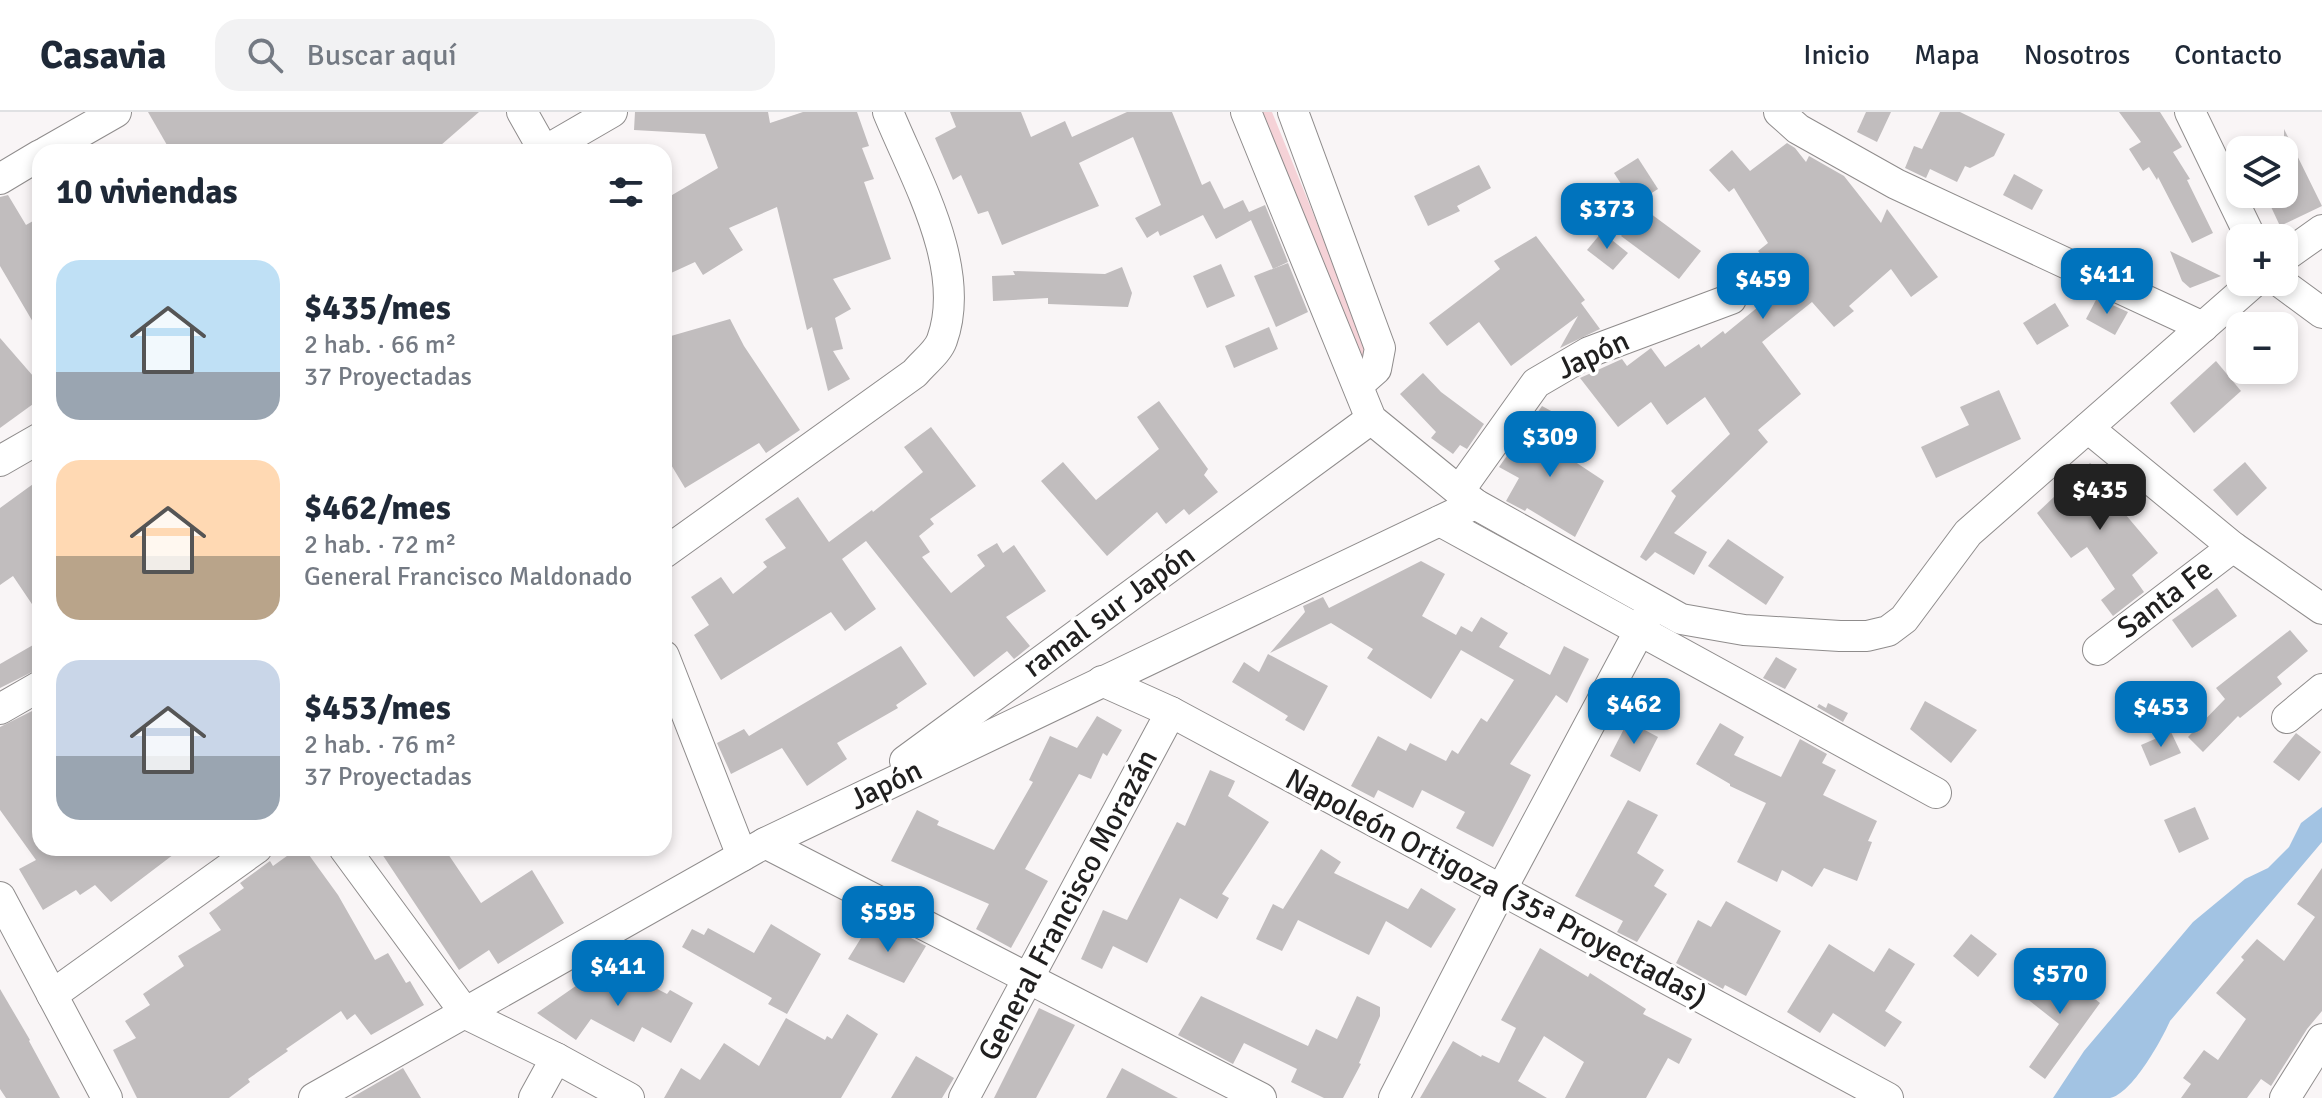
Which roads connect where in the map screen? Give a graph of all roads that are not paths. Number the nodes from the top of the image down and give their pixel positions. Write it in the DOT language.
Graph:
graph roads {
  1 [pos="116,112"];
  2 [pos="522,112"];
  3 [pos="612,112"];
  4 [pos="888,112"];
  5 [pos="1246,112"];
  6 [pos="1293,112"];
  7 [pos="1779,112"];
  8 [pos="2190,112"];
  9 [pos="60,144"];
  10 [pos="539,144"];
  11 [pos="557,144"];
  12 [pos="32,160"];
  13 [pos="0,179"];
  14 [pos="2244,224"];
  15 [pos="2322,230"];
  16 [pos="2298,247"];
  17 [pos="2298,295"];
  18 [pos="2238,296"];
  19 [pos="1731,299"];
  20 [pos="2322,313"];
  21 [pos="2203,327"];
  22 [pos="1359,384"];
  23 [pos="1371,419"];
  24 [pos="2088,428"];
  25 [pos="32,443"];
  26 [pos="0,461"];
  27 [pos="1467,498"];
  28 [pos="1440,521"];
  29 [pos="672,547"];
  30 [pos="2233,547"];
  31 [pos="2322,609"];
  32 [pos="1647,617"];
  33 [pos="2098,650"];
  34 [pos="672,673"];
  35 [pos="1102,681"];
  36 [pos="2322,689"];
  37 [pos="32,691"];
  38 [pos="0,709"];
  39 [pos="1171,712"];
  40 [pos="2287,718"];
  41 [pos="1936,793"];
  42 [pos="847,803"];
  43 [pos="753,849"];
  44 [pos="246,856"];
  45 [pos="350,856"];
  46 [pos="1501,890"];
  47 [pos="0,897"];
  48 [pos="1028,978"];
  49 [pos="52,995"];
  50 [pos="466,1014"];
  51 [pos="2322,1039"];
  52 [pos="556,1058"];
  53 [pos="107,1098"];
  54 [pos="314,1098"];
  55 [pos="534,1098"];
  56 [pos="629,1098"];
  57 [pos="964,1098"];
  58 [pos="1261,1098"];
  59 [pos="1394,1098"];
  60 [pos="1888,1098"];
  61 [pos="2285,1098"];
  1 -- 9 [label="street"];
  2 -- 10 [label="street"];
  3 -- 11 [label="street"];
  4 -- 29 [label="street"];
  5 -- 22 [label="street"];
  6 -- 22 [label="street"];
  7 -- 21 [label="street"];
  8 -- 14 [label="street"];
  12 -- 13 [label="street"];
  15 -- 16 [label="street"];
  17 -- 20 [label="street"];
  18 -- 21 [label="street"];
  19 -- 27 [label="street, Japón"];
  21 -- 24 [label="street"];
  22 -- 23 [label="street"];
  23 -- 27 [label="street"];
  23 -- 42 [label="street, ramal sur Japón"];
  24 -- 30 [label="street"];
  24 -- 32 [label="street"];
  25 -- 26 [label="street"];
  27 -- 28 [label="street, Japón"];
  27 -- 32 [label="street"];
  28 -- 32 [label="street"];
  28 -- 35 [label="street, Japón"];
  30 -- 31 [label="street"];
  30 -- 33 [label="street, Santa Fe"];
  32 -- 41 [label="street"];
  32 -- 46 [label="street"];
  34 -- 43 [label="street"];
  35 -- 39 [label="street, Napoleón Ortigoza (35ª Proyectadas)"];
  35 -- 42 [label="street, Japón"];
  36 -- 40 [label="street"];
  37 -- 38 [label="street"];
  39 -- 46 [label="street, Napoleón Ortigoza (35ª Proyectadas)"];
  39 -- 48 [label="street, General Francisco Morazán"];
  42 -- 43 [label="street, Japón"];
  43 -- 48 [label="street"];
  43 -- 50 [label="street, Japón"];
  44 -- 49 [label="street"];
  45 -- 50 [label="street"];
  46 -- 59 [label="street"];
  46 -- 60 [label="street, Napoleón Ortigoza (35ª Proyectadas)"];
  47 -- 49 [label="street"];
  48 -- 57 [label="street, General Francisco Morazán"];
  48 -- 58 [label="street"];
  49 -- 53 [label="street"];
  50 -- 52 [label="street"];
  50 -- 54 [label="street, Japón"];
  51 -- 61 [label="street"];
  52 -- 55 [label="street"];
  52 -- 56 [label="street"];
}
